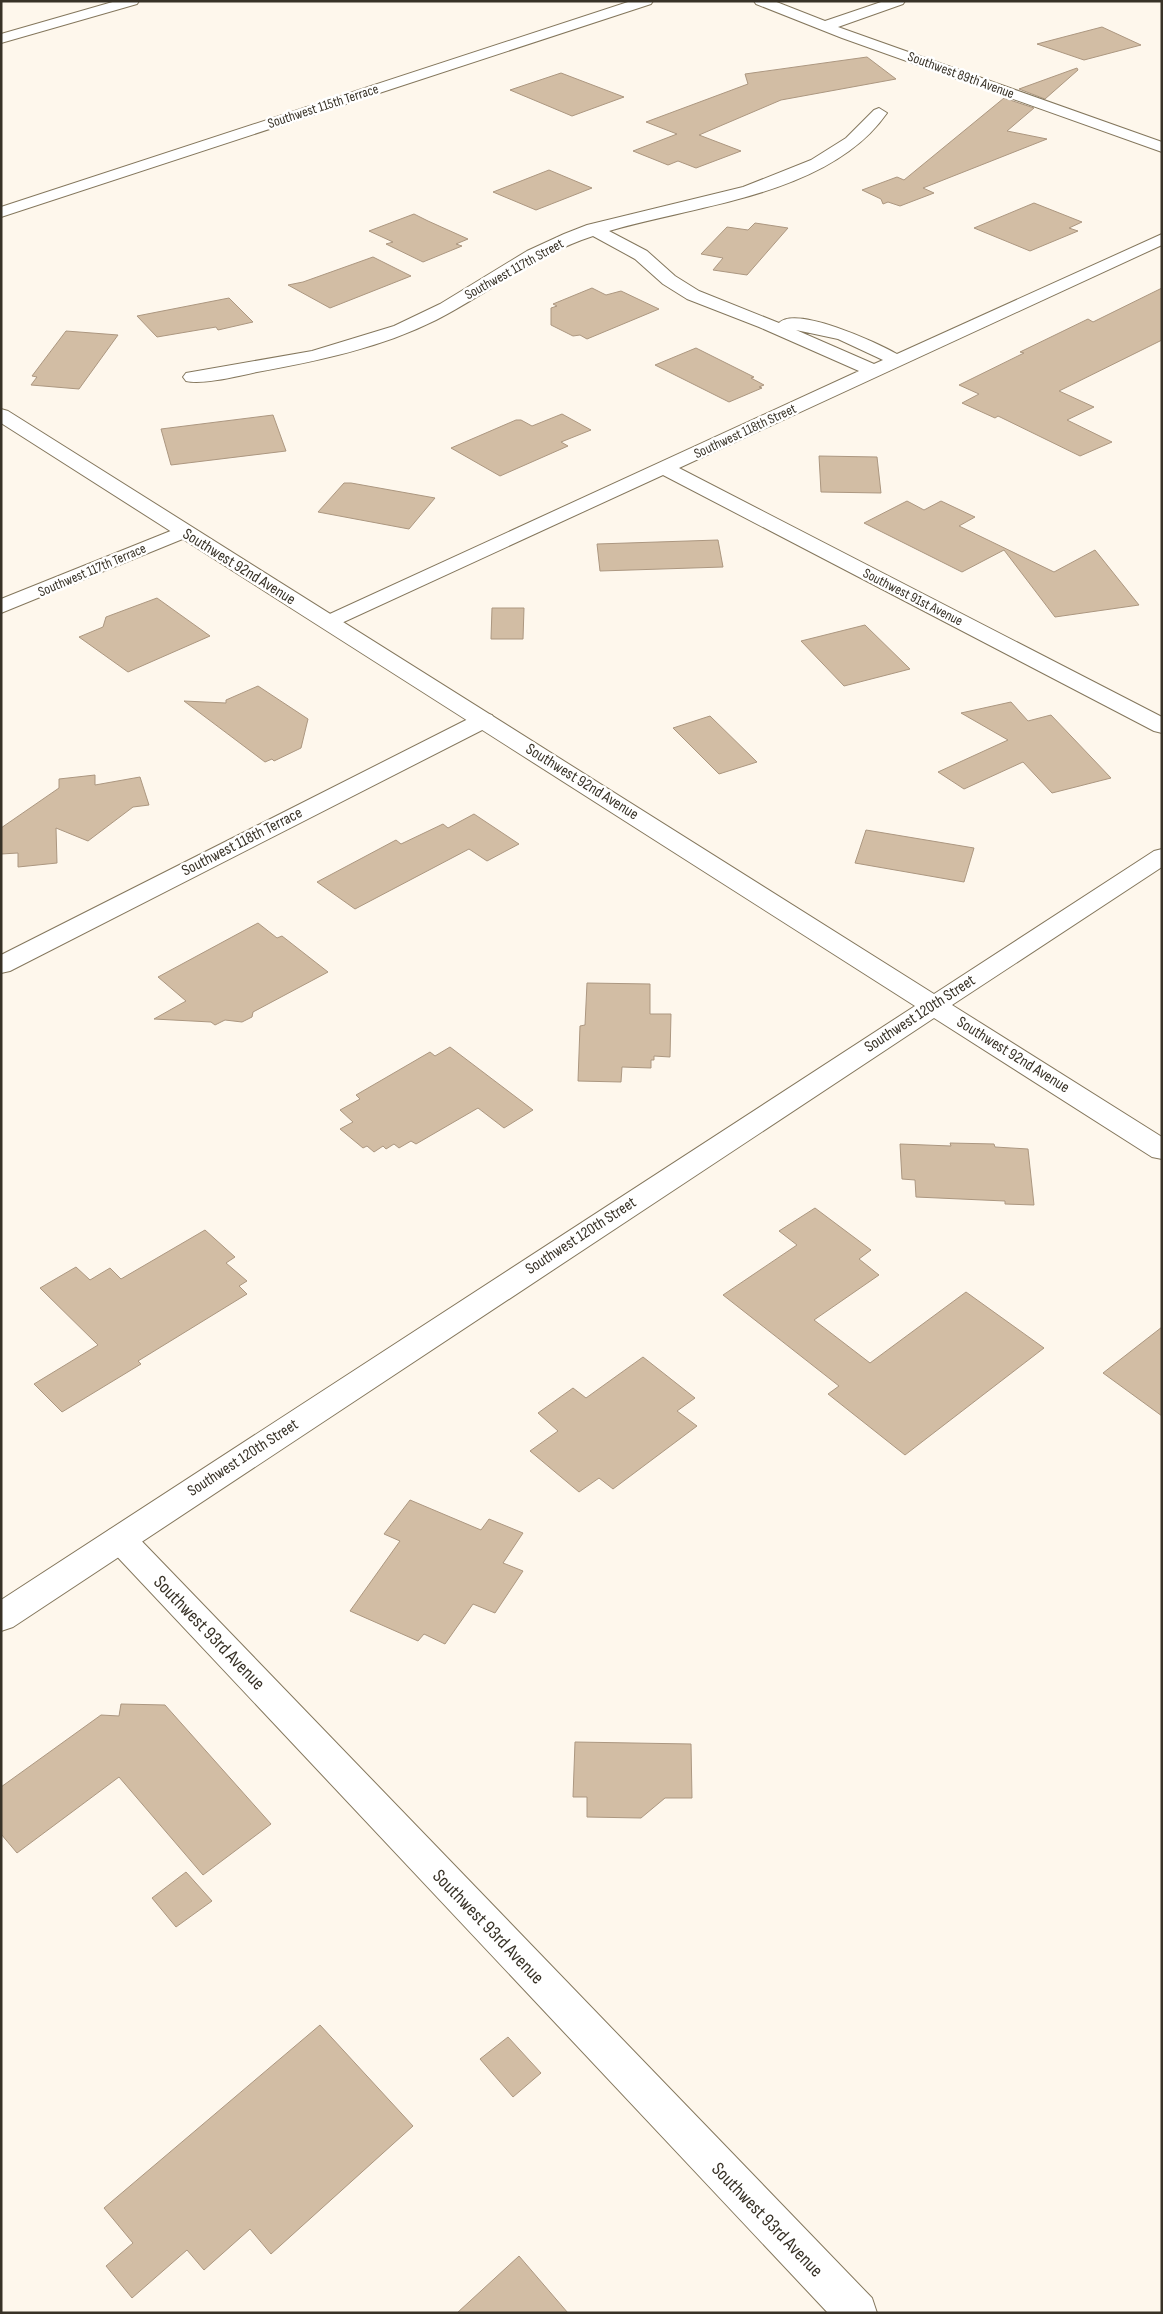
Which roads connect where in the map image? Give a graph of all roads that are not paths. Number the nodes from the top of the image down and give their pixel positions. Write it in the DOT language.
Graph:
graph roads {
  1 [pos="132,1"];
  2 [pos="646,1"];
  3 [pos="761,1"];
  4 [pos="898,1"];
  5 [pos="826,26"];
  6 [pos="1,39"];
  7 [pos="879,113"];
  8 [pos="1162,147"];
  9 [pos="1,212"];
  10 [pos="593,229"];
  11 [pos="1162,239"];
  12 [pos="765,323"];
  13 [pos="897,361"];
  14 [pos="874,371"];
  15 [pos="192,377"];
  16 [pos="1,415"];
  17 [pos="664,468"];
  18 [pos="183,532"];
  19 [pos="1,608"];
  20 [pos="328,622"];
  21 [pos="484,720"];
  22 [pos="1162,726"];
  23 [pos="1162,856"];
  24 [pos="1,965"];
  25 [pos="934,1005"];
  26 [pos="1162,1150"];
  27 [pos="120,1539"];
  28 [pos="1,1617"];
  29 [pos="857,2313"];
  1 -- 6 [label="street"];
  2 -- 9 [label="street, Southwest 115th Terrace"];
  3 -- 5 [label="street, Southwest 89th Avenue"];
  4 -- 5 [label="street"];
  5 -- 8 [label="street, Southwest 89th Avenue"];
  7 -- 10 [label="street, Southwest 117th Street"];
  10 -- 12 [label="street"];
  10 -- 15 [label="street, Southwest 117th Street"];
  11 -- 13 [label="street, Southwest 118th Street"];
  12 -- 13 [label="street"];
  12 -- 14 [label="street"];
  13 -- 14 [label="street, Southwest 118th Street"];
  14 -- 17 [label="street, Southwest 118th Street"];
  16 -- 18 [label="street, Southwest 92nd Avenue"];
  17 -- 20 [label="street, Southwest 118th Street"];
  17 -- 22 [label="street, Southwest 91st Avenue"];
  18 -- 19 [label="street, Southwest 117th Terrace"];
  18 -- 20 [label="street, Southwest 92nd Avenue"];
  20 -- 21 [label="street, Southwest 92nd Avenue"];
  21 -- 24 [label="street, Southwest 118th Terrace"];
  21 -- 25 [label="street, Southwest 92nd Avenue"];
  23 -- 25 [label="street, Southwest 120th Street"];
  25 -- 26 [label="street, Southwest 92nd Avenue"];
  25 -- 27 [label="street, Southwest 120th Street"];
  27 -- 28 [label="street, Southwest 120th Street"];
  27 -- 29 [label="street, Southwest 93rd Avenue"];
}
